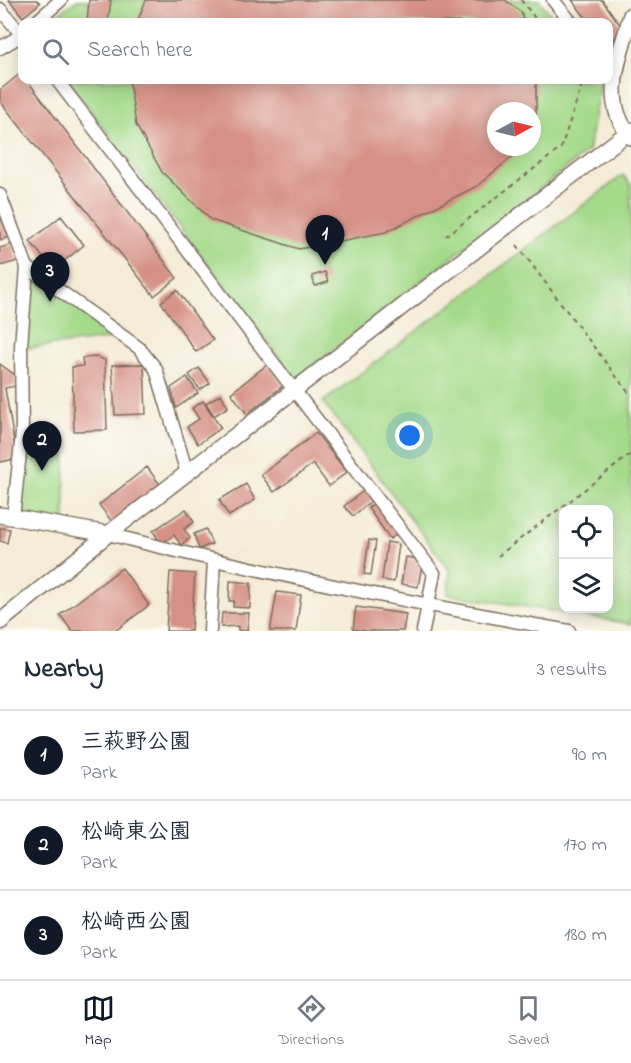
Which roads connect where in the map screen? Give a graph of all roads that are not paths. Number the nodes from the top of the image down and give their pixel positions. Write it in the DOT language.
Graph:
graph roads {
  1 [pos="61,0"];
  2 [pos="554,0"];
  3 [pos="0,9"];
  4 [pos="631,15"];
  5 [pos="41,18"];
  6 [pos="568,18"];
  7 [pos="18,30"];
  8 [pos="18,37"];
  9 [pos="0,48"];
  10 [pos="613,68"];
  11 [pos="60,84"];
  12 [pos="612,84"];
  13 [pos="630,134"];
  14 [pos="0,195"];
  15 [pos="27,267"];
  16 [pos="295,390"];
  17 [pos="187,473"];
  18 [pos="7,517"];
  19 [pos="108,534"];
  20 [pos="214,561"];
  21 [pos="428,606"];
  22 [pos="0,622"];
  23 [pos="210,631"];
  24 [pos="423,631"];
  25 [pos="569,631"];
  1 -- 5 [label="street"];
  2 -- 6 [label="street"];
  3 -- 7 [label="street"];
  4 -- 10 [label="street"];
  8 -- 9 [label="street"];
  11 -- 16 [label="street"];
  12 -- 13 [label="street"];
  13 -- 16 [label="street"];
  14 -- 15 [label="street"];
  15 -- 17 [label="street"];
  15 -- 18 [label="street"];
  16 -- 17 [label="street"];
  16 -- 21 [label="street"];
  17 -- 19 [label="street"];
  18 -- 19 [label="street"];
  19 -- 20 [label="street"];
  19 -- 22 [label="street"];
  20 -- 21 [label="street"];
  20 -- 23 [label="street"];
  21 -- 24 [label="street"];
  21 -- 25 [label="street"];
}
